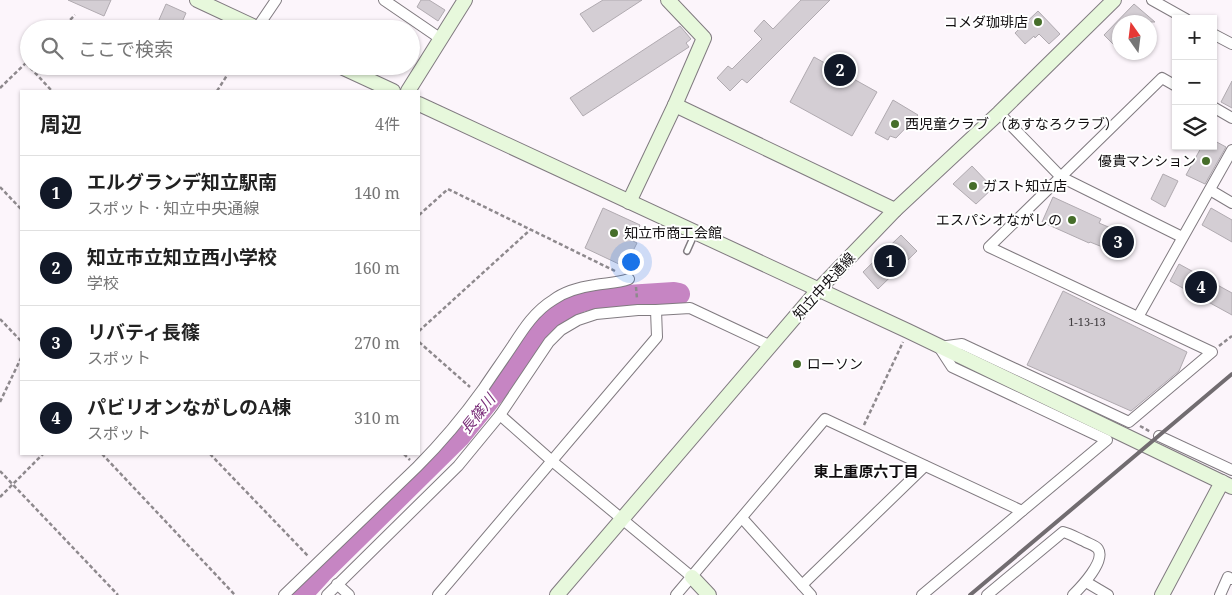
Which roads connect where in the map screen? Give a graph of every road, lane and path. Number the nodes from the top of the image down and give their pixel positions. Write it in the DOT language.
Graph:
graph roads {
  1 [pos="198,0"];
  2 [pos="276,0"];
  3 [pos="384,0"];
  4 [pos="465,0"];
  5 [pos="1114,0"];
  6 [pos="1152,0"];
  7 [pos="672,1"];
  8 [pos="75,15"];
  9 [pos="1179,15"];
  10 [pos="70,20"];
  11 [pos="241,20"];
  12 [pos="263,20"];
  13 [pos="413,20"];
  14 [pos="420,25"];
  15 [pos="1217,36"];
  16 [pos="440,39"];
  17 [pos="1232,44"];
  18 [pos="20,69"];
  19 [pos="420,72"];
  20 [pos="37,75"];
  21 [pos="227,75"];
  22 [pos="358,75"];
  23 [pos="418,75"];
  24 [pos="1172,84"];
  25 [pos="0,88"];
  26 [pos="51,90"];
  27 [pos="218,90"];
  28 [pos="390,90"];
  29 [pos="409,90"];
  30 [pos="420,104"];
  31 [pos="675,105"];
  32 [pos="1217,109"];
  33 [pos="999,113"];
  34 [pos="1232,118"];
  35 [pos="1232,150"];
  36 [pos="1061,177"];
  37 [pos="0,187"];
  38 [pos="1210,190"];
  39 [pos="629,202"];
  40 [pos="1232,203"];
  41 [pos="20,208"];
  42 [pos="895,210"];
  43 [pos="420,214"];
  44 [pos="530,230"];
  45 [pos="695,232"];
  46 [pos="1182,238"];
  47 [pos="687,251"];
  48 [pos="629,279"];
  49 [pos="636,289"];
  50 [pos="819,289"];
  51 [pos="637,302"];
  52 [pos="656,310"];
  53 [pos="1138,317"];
  54 [pos="0,319"];
  55 [pos="420,330"];
  56 [pos="908,331"];
  57 [pos="1232,336"];
  58 [pos="20,340"];
  59 [pos="420,343"];
  60 [pos="771,346"];
  61 [pos="939,347"];
  62 [pos="1212,352"];
  63 [pos="20,360"];
  64 [pos="1006,372"];
  65 [pos="478,394"];
  66 [pos="0,402"];
  67 [pos="1041,402"];
  68 [pos="500,416"];
  69 [pos="1129,422"];
  70 [pos="859,435"];
  71 [pos="1159,436"];
  72 [pos="42,455"];
  73 [pos="103,455"];
  74 [pos="211,455"];
  75 [pos="552,461"];
  76 [pos="925,466"];
  77 [pos="1232,470"];
  78 [pos="0,471"];
  79 [pos="12,484"];
  80 [pos="1227,484"];
  81 [pos="0,497"];
  82 [pos="1022,511"];
  83 [pos="742,518"];
  84 [pos="622,519"];
  85 [pos="316,564"];
  86 [pos="692,577"];
  87 [pos="1232,579"];
  88 [pos="1086,582"];
  89 [pos="337,584"];
  90 [pos="802,585"];
  91 [pos="118,595"];
  92 [pos="235,595"];
  93 [pos="284,595"];
  94 [pos="327,595"];
  95 [pos="349,595"];
  96 [pos="438,595"];
  97 [pos="557,595"];
  98 [pos="676,595"];
  99 [pos="710,595"];
  100 [pos="811,595"];
  101 [pos="922,595"];
  102 [pos="986,595"];
  103 [pos="1073,595"];
  104 [pos="1108,595"];
  105 [pos="1162,595"];
  106 [pos="1220,595"];
  1 -- 11 [label="street"];
  2 -- 12 [label="street"];
  3 -- 13 [label="street"];
  4 -- 16 [label="street"];
  5 -- 33 [label="street, 知立中央通線"];
  6 -- 9 [label="street"];
  7 -- 31 [label="street"];
  8 -- 10 [label="path"];
  14 -- 16 [label="street"];
  15 -- 17 [label="street"];
  16 -- 19 [label="street"];
  18 -- 25 [label="path"];
  20 -- 26 [label="path"];
  21 -- 27 [label="path"];
  22 -- 28 [label="street"];
  23 -- 29 [label="street"];
  24 -- 36 [label="street"];
  30 -- 39 [label="street"];
  31 -- 39 [label="street"];
  31 -- 42 [label="street"];
  32 -- 34 [label="street"];
  33 -- 36 [label="street"];
  33 -- 42 [label="street, 知立中央通線"];
  35 -- 38 [label="street"];
  36 -- 46 [label="street"];
  36 -- 53 [label="street"];
  37 -- 41 [label="path"];
  38 -- 40 [label="street"];
  38 -- 46 [label="street"];
  39 -- 45 [label="street"];
  42 -- 50 [label="street, 知立中央通線"];
  43 -- 44 [label="path"];
  44 -- 48 [label="path"];
  44 -- 55 [label="path"];
  45 -- 47 [label="lane"];
  45 -- 50 [label="street"];
  46 -- 53 [label="street"];
  48 -- 65 [label="street"];
  49 -- 51 [label="path"];
  50 -- 56 [label="street"];
  50 -- 60 [label="street, 知立中央通線"];
  52 -- 60 [label="street"];
  52 -- 68 [label="street"];
  52 -- 75 [label="street"];
  53 -- 62 [label="street"];
  54 -- 58 [label="path"];
  56 -- 61 [label="street"];
  56 -- 70 [label="path"];
  57 -- 62 [label="path"];
  59 -- 65 [label="path"];
  60 -- 84 [label="street, 知立中央通線"];
  61 -- 64 [label="street"];
  61 -- 67 [label="street"];
  62 -- 69 [label="street"];
  63 -- 66 [label="path"];
  64 -- 67 [label="street"];
  64 -- 69 [label="street"];
  65 -- 85 [label="street"];
  67 -- 80 [label="street"];
  67 -- 82 [label="street"];
  68 -- 75 [label="street"];
  68 -- 89 [label="street"];
  69 -- 71 [label="path"];
  70 -- 76 [label="street"];
  70 -- 83 [label="street"];
  71 -- 77 [label="street"];
  72 -- 79 [label="path"];
  73 -- 92 [label="path"];
  74 -- 85 [label="path"];
  75 -- 84 [label="street"];
  75 -- 96 [label="street"];
  76 -- 82 [label="street"];
  76 -- 90 [label="street"];
  78 -- 79 [label="path"];
  79 -- 81 [label="path"];
  79 -- 91 [label="path"];
  80 -- 105 [label="street"];
  82 -- 101 [label="street"];
  83 -- 86 [label="street"];
  83 -- 90 [label="street"];
  84 -- 86 [label="street"];
  84 -- 97 [label="street, 知立中央通線"];
  85 -- 93 [label="street"];
  86 -- 98 [label="street"];
  86 -- 99 [label="street"];
  87 -- 106 [label="street"];
  88 -- 102 [label="street"];
  88 -- 103 [label="street"];
  88 -- 104 [label="street"];
  89 -- 94 [label="street"];
  89 -- 95 [label="street"];
  90 -- 100 [label="street"];
}
